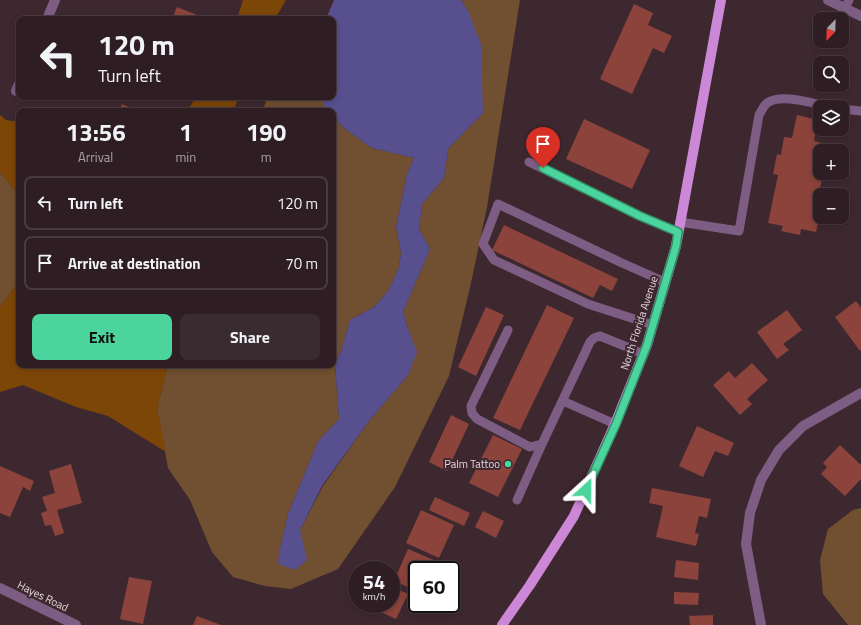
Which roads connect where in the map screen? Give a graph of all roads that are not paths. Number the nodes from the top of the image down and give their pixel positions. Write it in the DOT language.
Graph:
graph roads {
  1 [pos="55,0"];
  2 [pos="721,0"];
  3 [pos="828,0"];
  4 [pos="847,4"];
  5 [pos="48,16"];
  6 [pos="861,16"];
  7 [pos="813,104"];
  8 [pos="849,110"];
  9 [pos="861,111"];
  10 [pos="529,162"];
  11 [pos="679,227"];
  12 [pos="665,282"];
  13 [pos="653,326"];
  14 [pos="508,330"];
  15 [pos="644,354"];
  16 [pos="861,393"];
  17 [pos="563,401"];
  18 [pos="616,424"];
  19 [pos="542,444"];
  20 [pos="517,500"];
  21 [pos="0,588"];
  22 [pos="76,625"];
  23 [pos="502,625"];
  24 [pos="761,625"];
  1 -- 5 [label="street"];
  2 -- 11 [label="main road, North Florida Avenue"];
  3 -- 4 [label="street"];
  4 -- 6 [label="street"];
  7 -- 11 [label="lane"];
  8 -- 9 [label="lane"];
  10 -- 11 [label="lane"];
  11 -- 12 [label="main road, North Florida Avenue"];
  12 -- 13 [label="main road, North Florida Avenue"];
  12 -- 13 [label="lane"];
  13 -- 15 [label="main road, North Florida Avenue"];
  14 -- 19 [label="lane"];
  15 -- 17 [label="lane"];
  15 -- 18 [label="main road, North Florida Avenue"];
  16 -- 24 [label="street"];
  17 -- 18 [label="lane"];
  17 -- 19 [label="lane"];
  18 -- 23 [label="main road, North Florida Avenue"];
  19 -- 20 [label="lane"];
  21 -- 22 [label="street, Hayes Road"];
}
